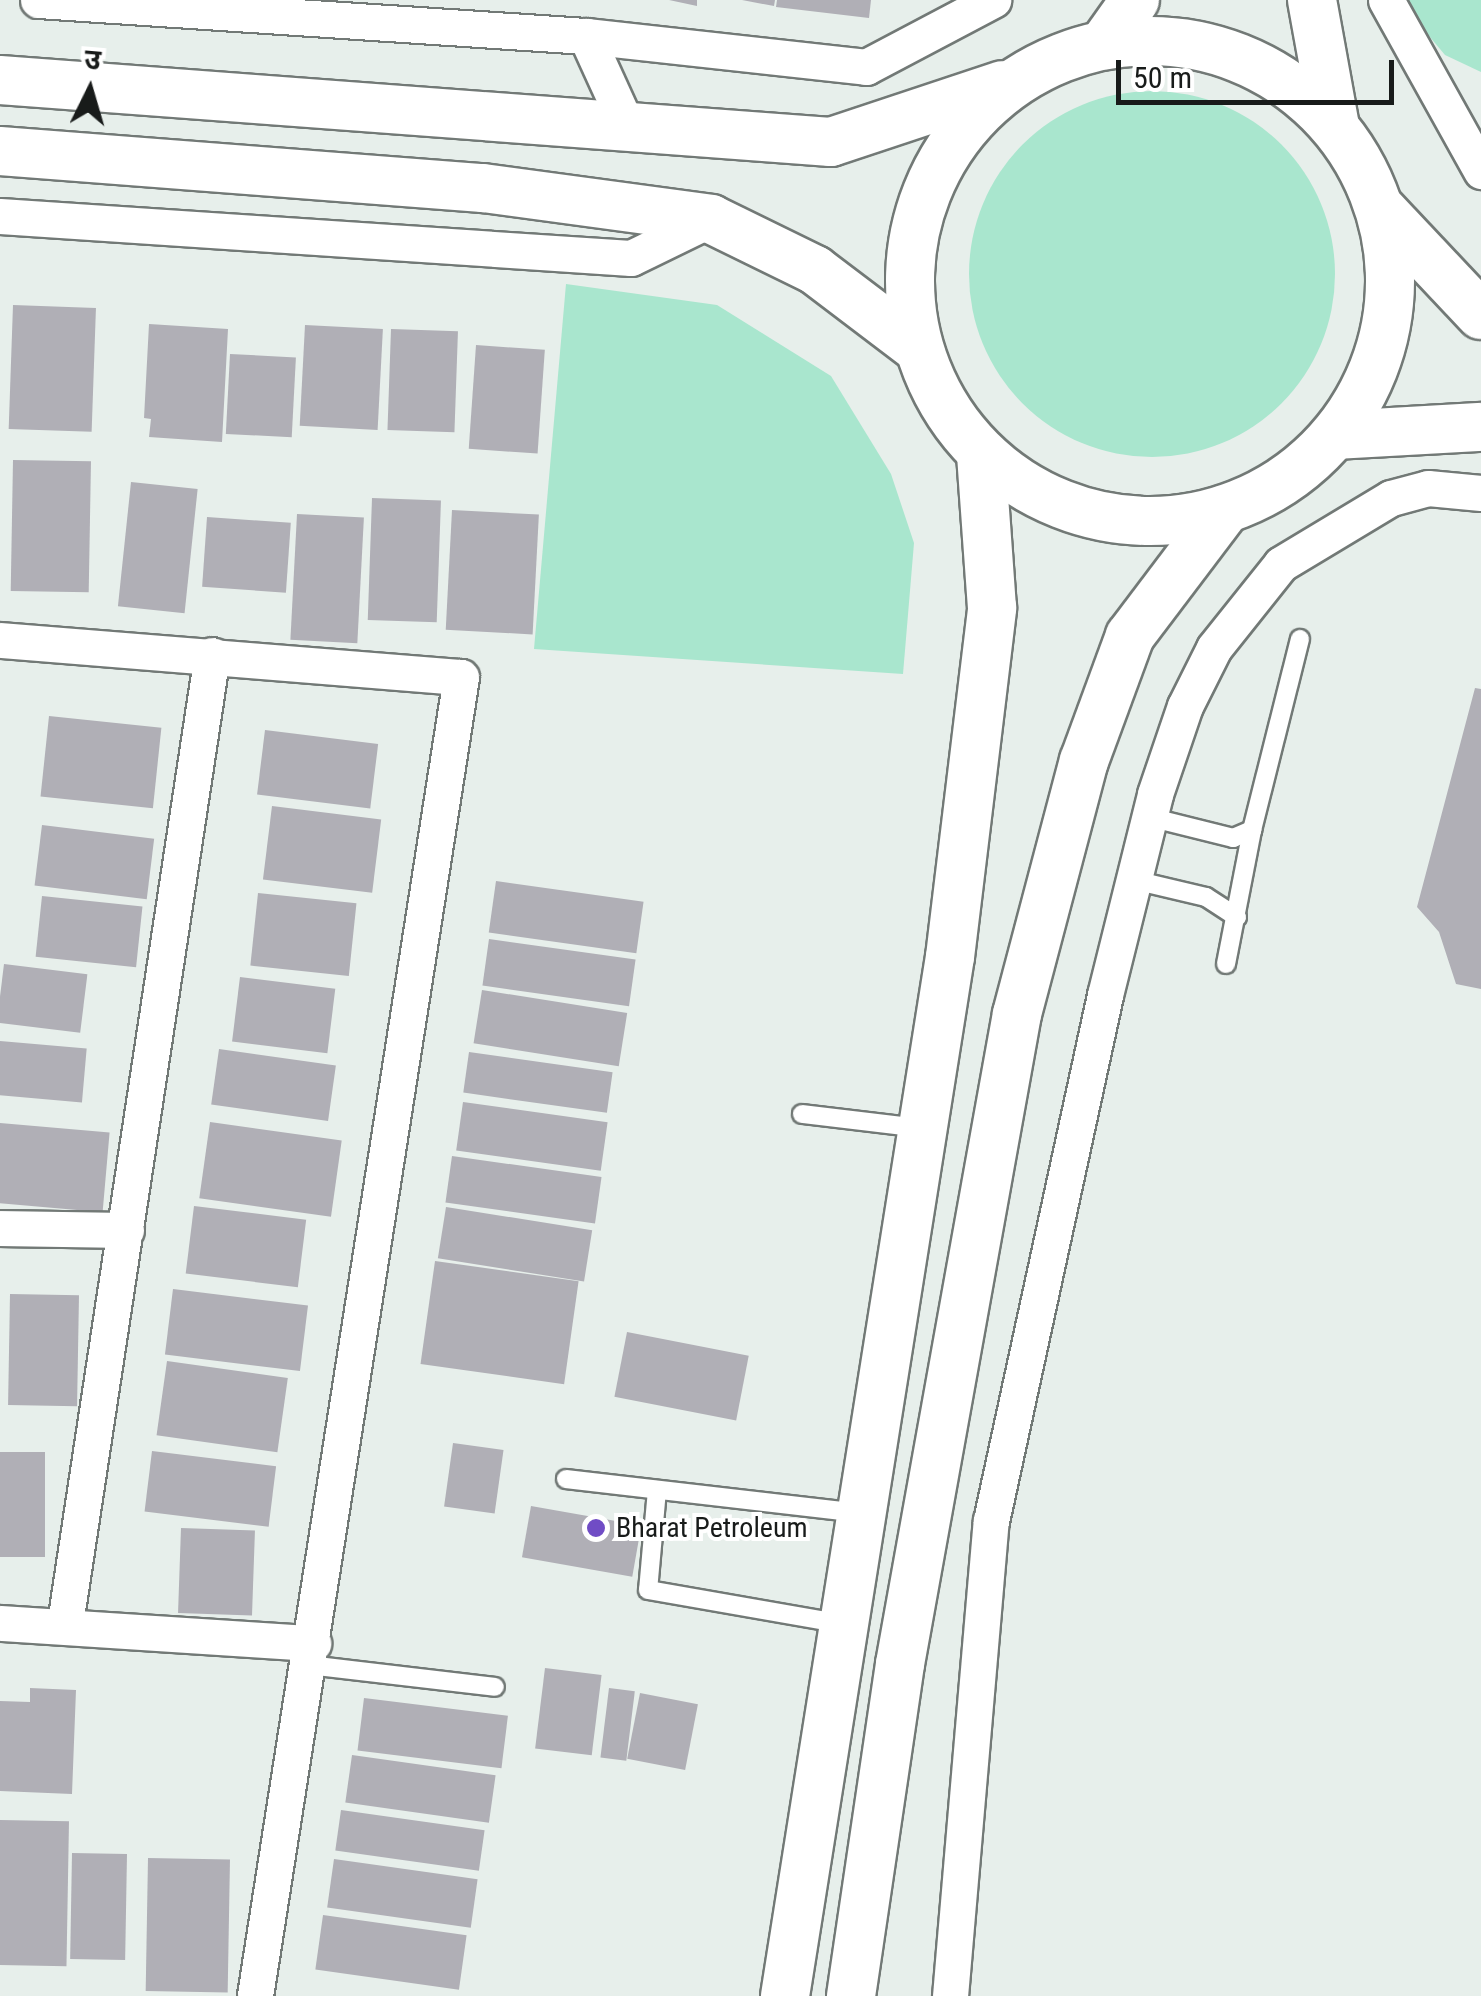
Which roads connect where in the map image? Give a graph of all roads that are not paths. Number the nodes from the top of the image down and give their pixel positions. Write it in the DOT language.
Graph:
graph roads {
  1 [pos="38,0"];
  2 [pos="994,0"];
  3 [pos="1135,0"];
  4 [pos="1312,0"];
  5 [pos="1386,0"];
  6 [pos="586,36"];
  7 [pos="1104,45"];
  8 [pos="1020,79"];
  9 [pos="0,80"];
  10 [pos="628,126"];
  11 [pos="1335,126"];
  12 [pos="0,151"];
  13 [pos="1481,171"];
  14 [pos="1380,208"];
  15 [pos="0,216"];
  16 [pos="711,219"];
  17 [pos="1481,315"];
  18 [pos="918,349"];
  19 [pos="1481,427"];
  20 [pos="1336,435"];
  21 [pos="982,453"];
  22 [pos="1481,493"];
  23 [pos="1226,509"];
  24 [pos="0,640"];
  25 [pos="1300,640"];
  26 [pos="212,655"];
  27 [pos="1150,817"];
  28 [pos="1252,830"];
  29 [pos="1134,880"];
  30 [pos="1236,917"];
  31 [pos="1226,964"];
  32 [pos="802,1114"];
  33 [pos="922,1129"];
  34 [pos="0,1228"];
  35 [pos="126,1230"];
  36 [pos="566,1479"];
  37 [pos="657,1490"];
  38 [pos="860,1514"];
  39 [pos="0,1623"];
  40 [pos="66,1623"];
  41 [pos="842,1624"];
  42 [pos="311,1654"];
  43 [pos="495,1687"];
  44 [pos="255,1996"];
  45 [pos="784,1996"];
  46 [pos="850,1996"];
  47 [pos="950,1996"];
  1 -- 6 [label="street"];
  2 -- 6 [label="street"];
  3 -- 7 [label="street"];
  4 -- 11 [label="street"];
  5 -- 13 [label="street"];
  6 -- 10 [label="street"];
  7 -- 8 [label="street"];
  7 -- 11 [label="street"];
  8 -- 10 [label="street"];
  8 -- 18 [label="street"];
  9 -- 10 [label="street"];
  11 -- 14 [label="street"];
  12 -- 16 [label="street"];
  14 -- 17 [label="street"];
  14 -- 20 [label="street"];
  15 -- 16 [label="street"];
  16 -- 18 [label="street"];
  18 -- 21 [label="street"];
  19 -- 20 [label="street"];
  20 -- 23 [label="street"];
  21 -- 23 [label="street"];
  21 -- 33 [label="street"];
  22 -- 27 [label="street"];
  23 -- 46 [label="street"];
  24 -- 26 [label="street"];
  25 -- 28 [label="lane"];
  26 -- 35 [label="street"];
  26 -- 42 [label="street"];
  27 -- 28 [label="lane"];
  27 -- 29 [label="street"];
  28 -- 30 [label="lane"];
  29 -- 30 [label="lane"];
  29 -- 47 [label="street"];
  30 -- 31 [label="lane"];
  32 -- 33 [label="lane"];
  33 -- 38 [label="street"];
  34 -- 35 [label="street"];
  35 -- 40 [label="street"];
  36 -- 37 [label="lane"];
  37 -- 38 [label="lane"];
  37 -- 41 [label="lane"];
  38 -- 41 [label="street"];
  39 -- 40 [label="street"];
  40 -- 42 [label="street"];
  41 -- 45 [label="street"];
  42 -- 43 [label="lane"];
  42 -- 44 [label="street"];
}
